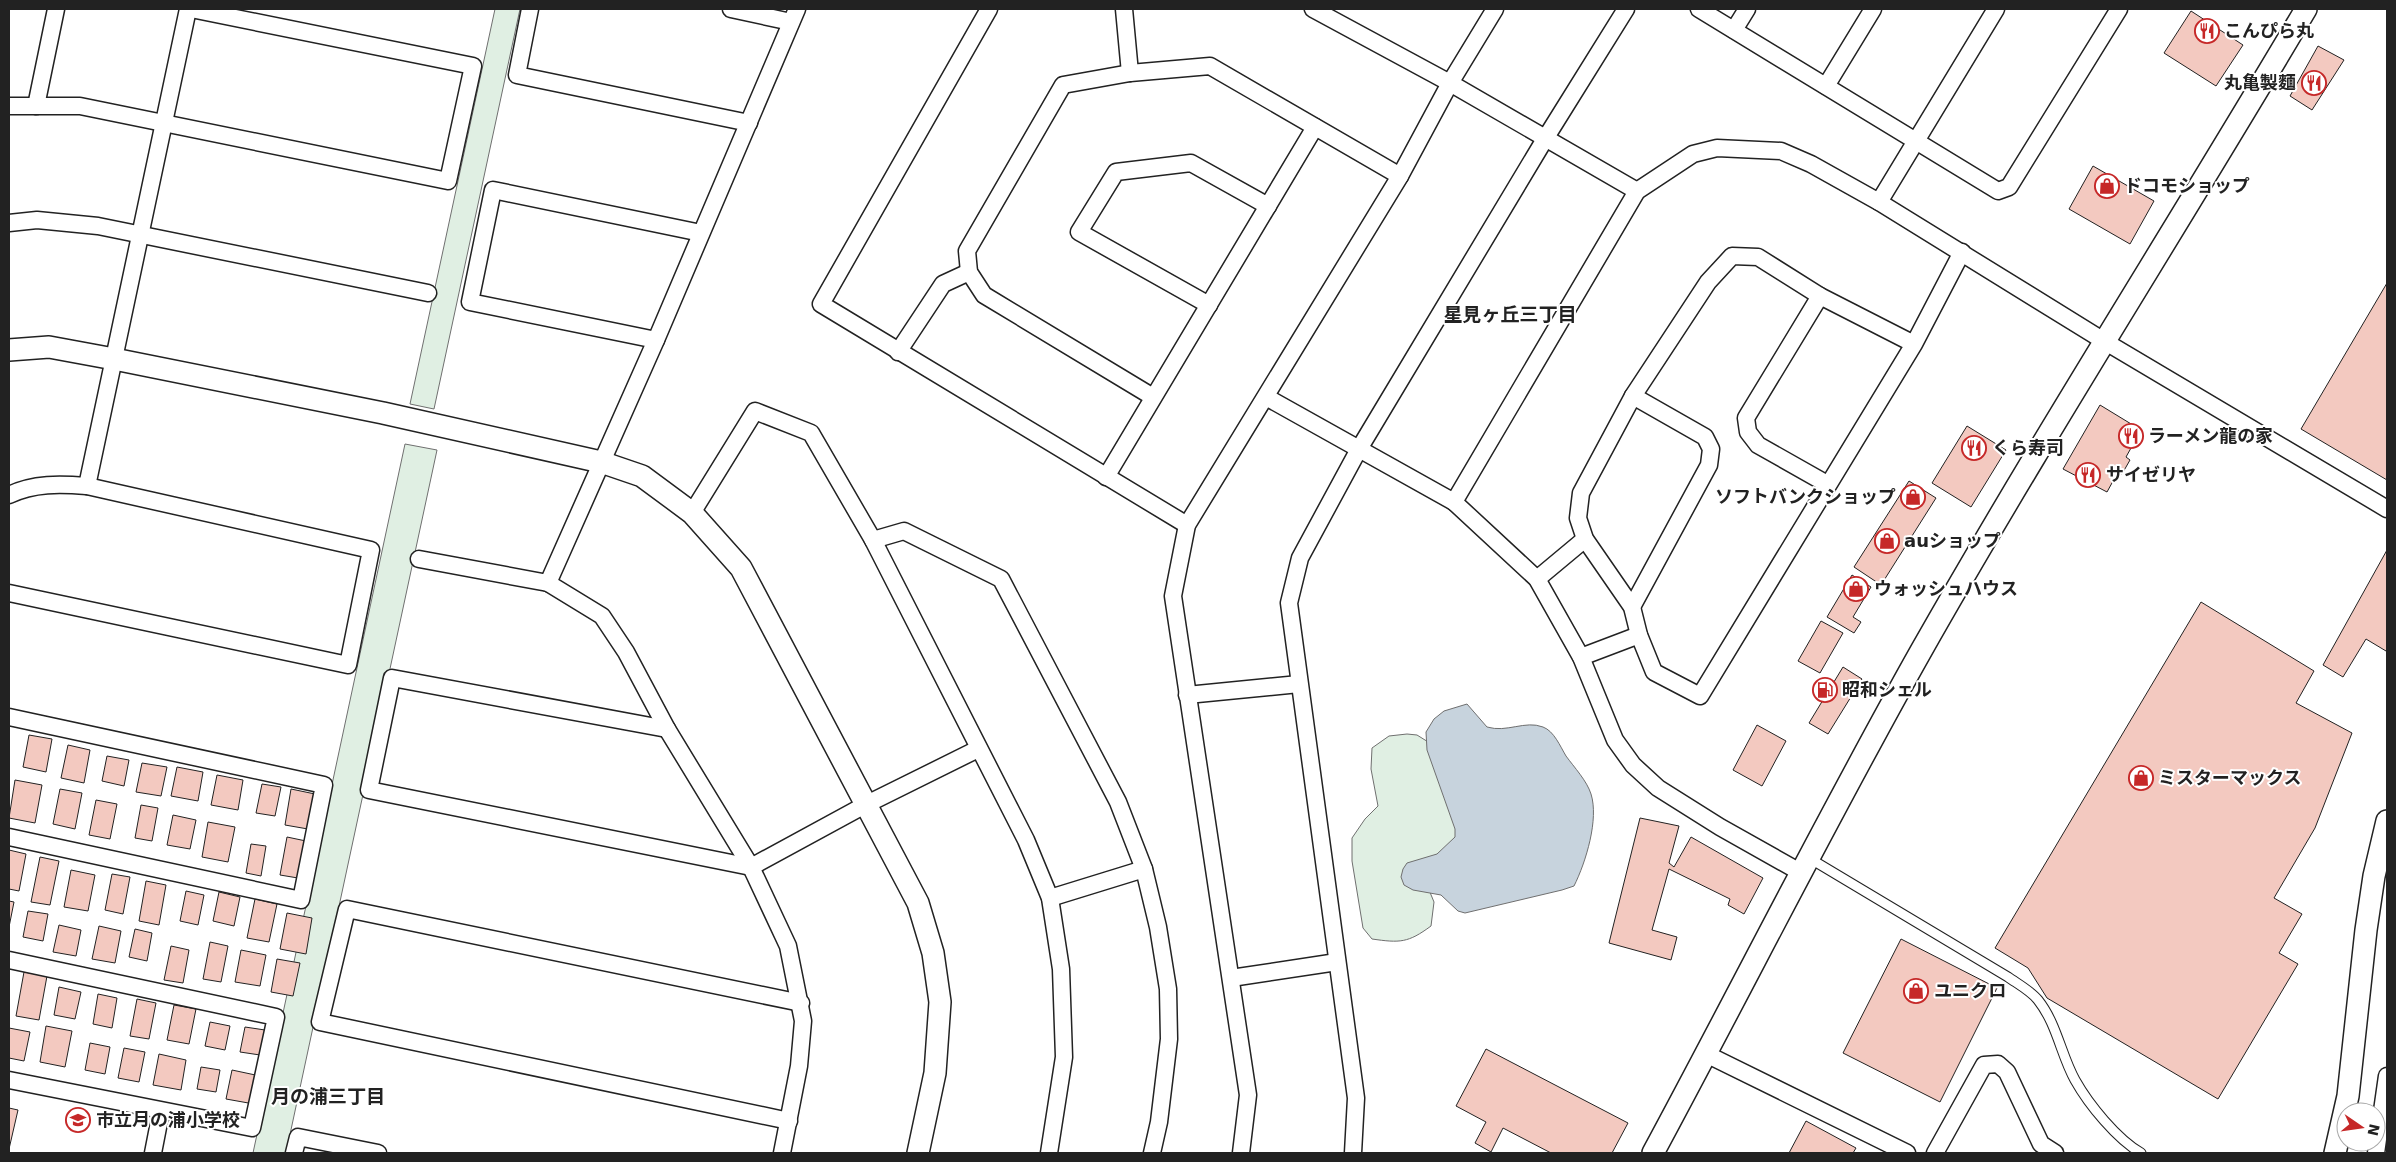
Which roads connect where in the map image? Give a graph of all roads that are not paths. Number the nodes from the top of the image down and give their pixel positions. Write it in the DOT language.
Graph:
graph roads {
  1 [pos="56,9"];
  2 [pos="189,9"];
  3 [pos="530,9"];
  4 [pos="731,9"];
  5 [pos="989,9"];
  6 [pos="1124,9"];
  7 [pos="1313,9"];
  8 [pos="1495,9"];
  9 [pos="1626,9"];
  10 [pos="1699,9"];
  11 [pos="1747,9"];
  12 [pos="1873,9"];
  13 [pos="1996,9"];
  14 [pos="2120,9"];
  15 [pos="2306,9"];
  16 [pos="794,15"];
  17 [pos="1734,30"];
  18 [pos="1130,73"];
  19 [pos="1450,83"];
  20 [pos="1826,86"];
  21 [pos="9,106"];
  22 [pos="36,106"];
  23 [pos="164,122"];
  24 [pos="749,123"];
  25 [pos="1316,127"];
  26 [pos="1545,139"];
  27 [pos="1916,141"];
  28 [pos="1400,176"];
  29 [pos="1637,191"];
  30 [pos="1879,202"];
  31 [pos="1268,206"];
  32 [pos="9,223"];
  33 [pos="701,233"];
  34 [pos="140,235"];
  35 [pos="1962,252"];
  36 [pos="969,272"];
  37 [pos="428,293"];
  38 [pos="1820,296"];
  39 [pos="1209,304"];
  40 [pos="656,340"];
  41 [pos="2104,341"];
  42 [pos="1914,344"];
  43 [pos="9,350"];
  44 [pos="898,352"];
  45 [pos="114,359"];
  46 [pos="1633,396"];
  47 [pos="1153,397"];
  48 [pos="1266,397"];
  49 [pos="1359,449"];
  50 [pos="601,462"];
  51 [pos="1106,477"];
  52 [pos="1827,484"];
  53 [pos="87,486"];
  54 [pos="9,494"];
  55 [pos="1454,502"];
  56 [pos="2387,509"];
  57 [pos="692,513"];
  58 [pos="1187,525"];
  59 [pos="1585,539"];
  60 [pos="873,540"];
  61 [pos="419,559"];
  62 [pos="1537,579"];
  63 [pos="548,583"];
  64 [pos="9,593"];
  65 [pos="1632,607"];
  66 [pos="1639,635"];
  67 [pos="1581,657"];
  68 [pos="1299,684"];
  69 [pos="1187,695"];
  70 [pos="9,717"];
  71 [pos="668,729"];
  72 [pos="978,749"];
  73 [pos="865,805"];
  74 [pos="2387,821"];
  75 [pos="9,837"];
  76 [pos="1804,865"];
  77 [pos="750,867"];
  78 [pos="1144,869"];
  79 [pos="1050,898"];
  80 [pos="9,960"];
  81 [pos="1337,962"];
  82 [pos="1231,978"];
  83 [pos="800,1003"];
  84 [pos="1706,1054"];
  85 [pos="2387,1076"];
  86 [pos="9,1080"];
  87 [pos="161,1112"];
  88 [pos="789,1121"];
  89 [pos="2039,1149"];
  90 [pos="153,1153"];
  91 [pos="294,1153"];
  92 [pos="378,1153"];
  93 [pos="782,1153"];
  94 [pos="918,1153"];
  95 [pos="1049,1153"];
  96 [pos="1152,1153"];
  97 [pos="1241,1153"];
  98 [pos="1353,1153"];
  99 [pos="1653,1153"];
  100 [pos="1907,1153"];
  101 [pos="1934,1153"];
  102 [pos="2055,1153"];
  103 [pos="2141,1153"];
  104 [pos="2335,1153"];
  105 [pos="2376,1153"];
  1 -- 22 [label="street"];
  2 -- 23 [label="street"];
  2 -- 23 [label="street"];
  3 -- 24 [label="street"];
  4 -- 16 [label="street"];
  5 -- 44 [label="street"];
  6 -- 18 [label="street"];
  7 -- 19 [label="street"];
  8 -- 19 [label="street"];
  9 -- 26 [label="street"];
  10 -- 17 [label="street"];
  11 -- 17 [label="street"];
  12 -- 20 [label="street"];
  13 -- 27 [label="street"];
  14 -- 27 [label="street"];
  15 -- 41 [label="street"];
  16 -- 24 [label="street"];
  17 -- 20 [label="street"];
  18 -- 25 [label="street"];
  18 -- 36 [label="street"];
  19 -- 26 [label="street"];
  19 -- 28 [label="street"];
  20 -- 27 [label="street"];
  21 -- 22 [label="street"];
  22 -- 23 [label="street"];
  23 -- 34 [label="street"];
  24 -- 33 [label="street"];
  25 -- 28 [label="street"];
  25 -- 31 [label="street"];
  26 -- 29 [label="street"];
  26 -- 49 [label="street"];
  27 -- 30 [label="street"];
  28 -- 48 [label="street"];
  29 -- 30 [label="street"];
  29 -- 55 [label="street"];
  30 -- 35 [label="street"];
  31 -- 39 [label="street"];
  31 -- 39 [label="street"];
  32 -- 34 [label="street"];
  33 -- 40 [label="street"];
  33 -- 40 [label="street"];
  34 -- 37 [label="street"];
  34 -- 45 [label="street"];
  35 -- 41 [label="street"];
  35 -- 42 [label="street"];
  36 -- 44 [label="street"];
  36 -- 47 [label="street"];
  38 -- 42 [label="street"];
  38 -- 46 [label="street"];
  38 -- 52 [label="street"];
  39 -- 47 [label="street"];
  40 -- 50 [label="street"];
  41 -- 56 [label="street"];
  41 -- 76 [label="street"];
  42 -- 52 [label="street"];
  43 -- 45 [label="street"];
  44 -- 51 [label="street"];
  45 -- 50 [label="street"];
  45 -- 53 [label="street"];
  46 -- 59 [label="street"];
  46 -- 65 [label="street"];
  47 -- 51 [label="street"];
  48 -- 49 [label="street"];
  48 -- 58 [label="street"];
  49 -- 55 [label="street"];
  49 -- 68 [label="street"];
  50 -- 57 [label="street"];
  50 -- 63 [label="street"];
  51 -- 58 [label="street"];
  52 -- 66 [label="street"];
  53 -- 54 [label="street"];
  53 -- 64 [label="street"];
  55 -- 62 [label="street"];
  57 -- 60 [label="street"];
  57 -- 73 [label="street"];
  58 -- 69 [label="street"];
  59 -- 62 [label="street"];
  59 -- 65 [label="street"];
  60 -- 72 [label="street"];
  60 -- 78 [label="street"];
  61 -- 63 [label="street"];
  62 -- 67 [label="street"];
  63 -- 71 [label="street"];
  65 -- 66 [label="street"];
  66 -- 67 [label="street"];
  67 -- 76 [label="street"];
  68 -- 69 [label="street"];
  68 -- 81 [label="street"];
  69 -- 82 [label="street"];
  70 -- 75 [label="street"];
  71 -- 77 [label="street"];
  71 -- 77 [label="street"];
  72 -- 73 [label="street"];
  72 -- 79 [label="street"];
  73 -- 77 [label="street"];
  73 -- 94 [label="street"];
  74 -- 104 [label="street"];
  76 -- 84 [label="street"];
  76 -- 103 [label="lane"];
  77 -- 83 [label="street"];
  78 -- 79 [label="street"];
  78 -- 96 [label="street"];
  79 -- 95 [label="street"];
  80 -- 87 [label="street"];
  81 -- 82 [label="street"];
  81 -- 98 [label="street"];
  82 -- 97 [label="street"];
  83 -- 88 [label="street"];
  83 -- 88 [label="street"];
  84 -- 99 [label="street"];
  84 -- 100 [label="street"];
  85 -- 105 [label="street"];
  86 -- 87 [label="street"];
  87 -- 90 [label="street"];
  88 -- 93 [label="street"];
  89 -- 101 [label="street"];
  89 -- 102 [label="street"];
  91 -- 92 [label="street"];
}
